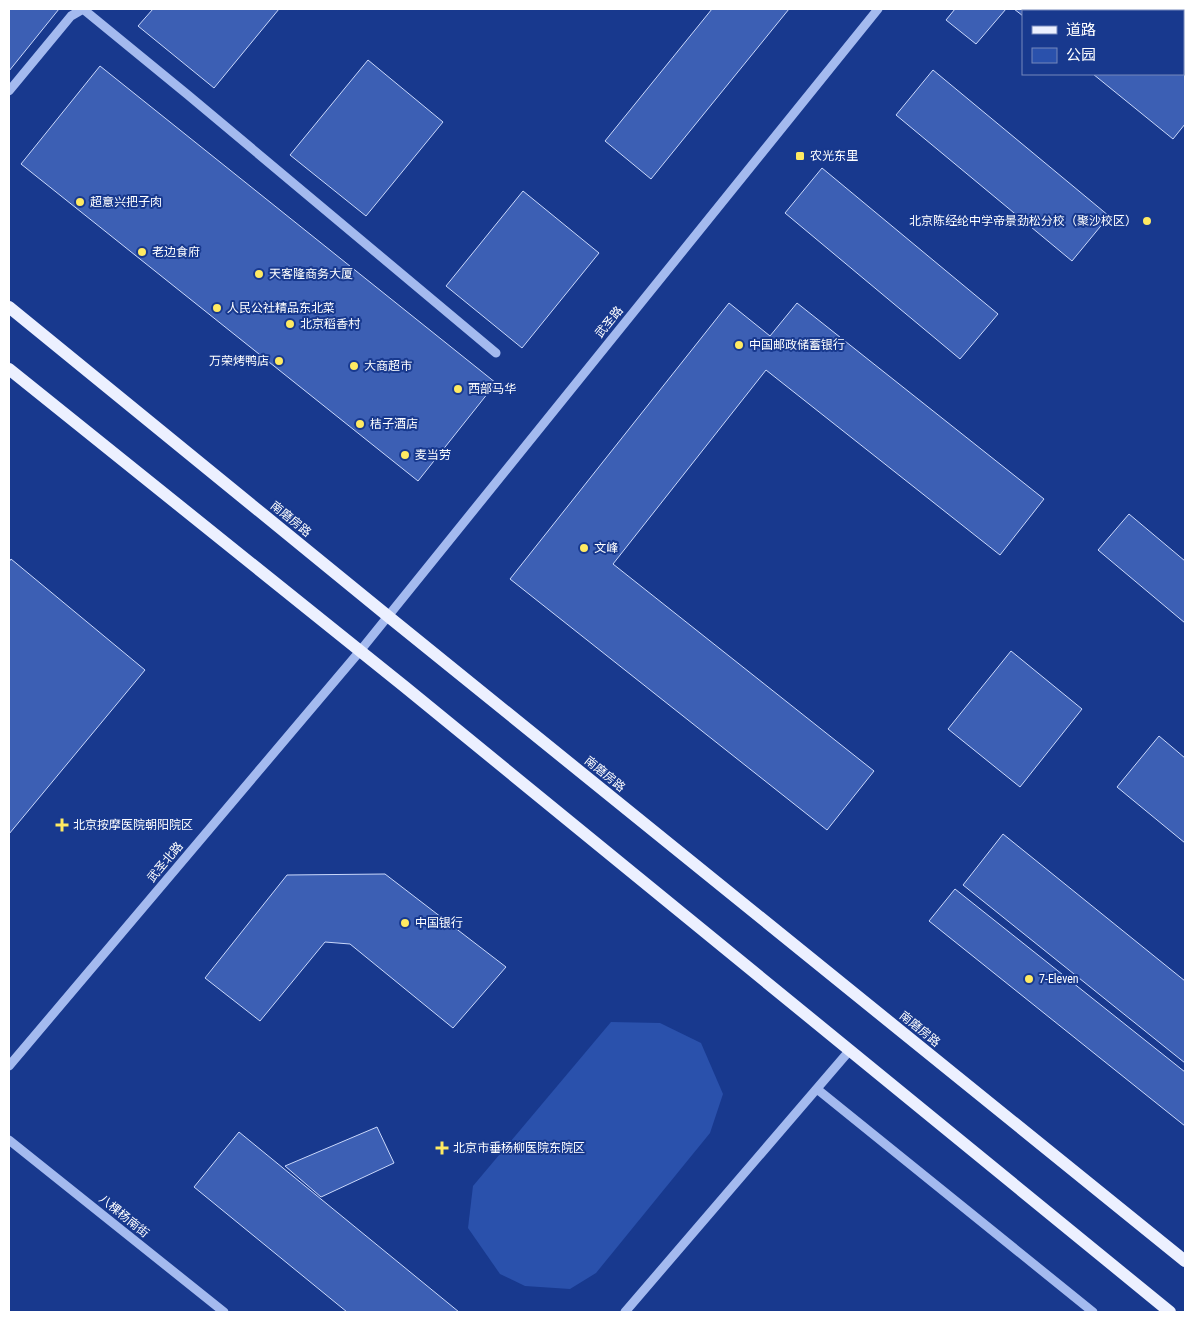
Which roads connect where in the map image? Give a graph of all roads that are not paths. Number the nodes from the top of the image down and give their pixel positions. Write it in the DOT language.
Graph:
graph roads {
  1 [pos="83,9"];
  2 [pos="878,9"];
  3 [pos="9,91"];
  4 [pos="9,307"];
  5 [pos="496,354"];
  6 [pos="9,368"];
  7 [pos="389,617"];
  8 [pos="360,652"];
  9 [pos="850,1050"];
  10 [pos="9,1066"];
  11 [pos="817,1089"];
  12 [pos="9,1140"];
  13 [pos="1185,1261"];
  14 [pos="224,1312"];
  15 [pos="625,1312"];
  16 [pos="1093,1312"];
  17 [pos="1170,1312"];
  1 -- 3 [label="street"];
  1 -- 5 [label="street"];
  2 -- 7 [label="street, 武圣路"];
  4 -- 7 [label="main road, 南磨房路"];
  6 -- 8 [label="main road"];
  7 -- 8 [label="street, 武圣路"];
  7 -- 13 [label="main road, 南磨房路"];
  8 -- 9 [label="main road"];
  8 -- 10 [label="street, 武圣北路"];
  9 -- 11 [label="street"];
  9 -- 17 [label="main road"];
  11 -- 15 [label="street"];
  11 -- 16 [label="street"];
  12 -- 14 [label="street, 八棵杨南街"];
}
